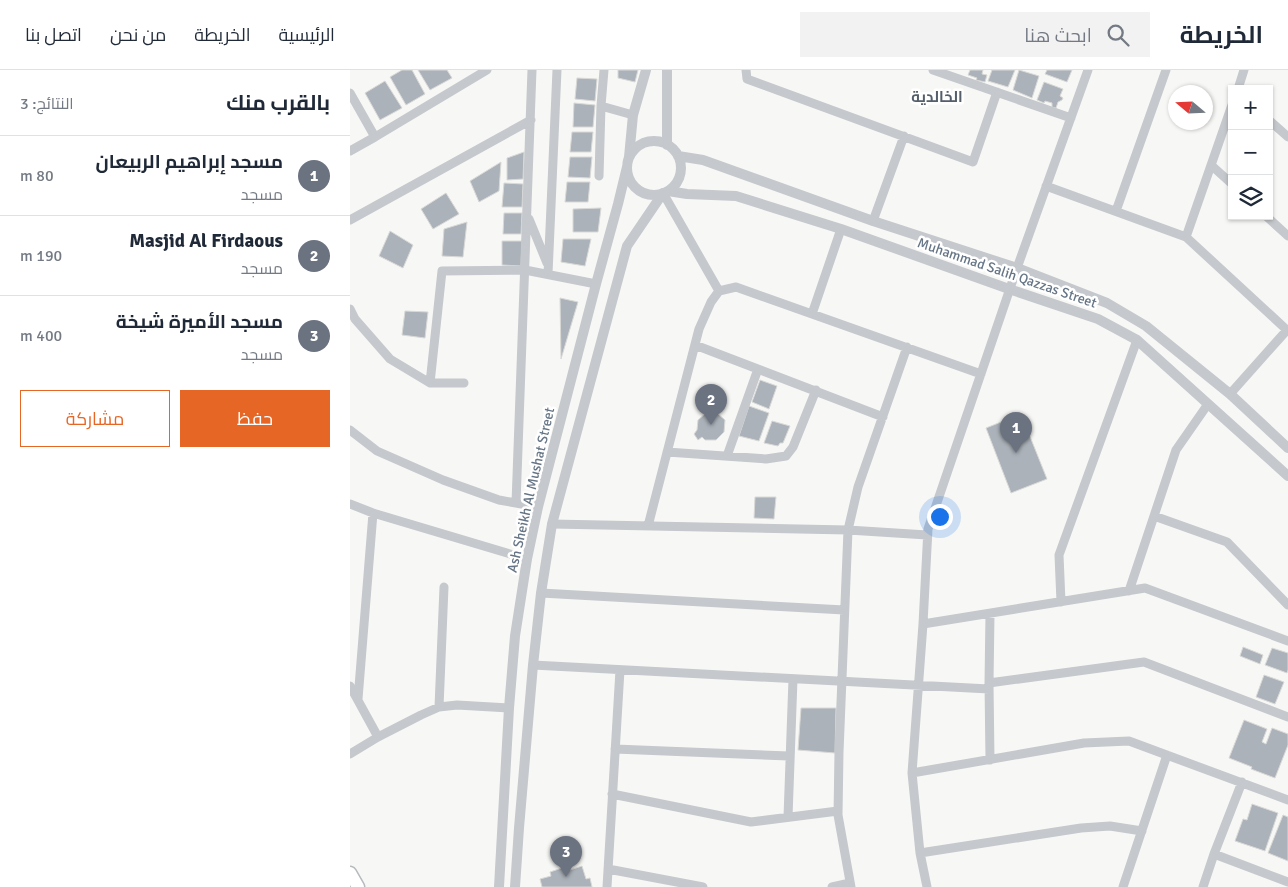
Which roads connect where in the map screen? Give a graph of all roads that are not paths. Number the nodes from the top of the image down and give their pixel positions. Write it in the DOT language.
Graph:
graph roads {
  1 [pos="487,70"];
  2 [pos="532,70"];
  3 [pos="557,70"];
  4 [pos="604,70"];
  5 [pos="646,70"];
  6 [pos="667,70"];
  7 [pos="746,70"];
  8 [pos="933,70"];
  9 [pos="1088,70"];
  10 [pos="1166,70"];
  11 [pos="1244,70"];
  12 [pos="1239,85"];
  13 [pos="997,92"];
  14 [pos="350,93"];
  15 [pos="601,106"];
  16 [pos="633,115"];
  17 [pos="1228,116"];
  18 [pos="1071,118"];
  19 [pos="531,120"];
  20 [pos="1273,124"];
  21 [pos="904,136"];
  22 [pos="1288,137"];
  23 [pos="375,138"];
  24 [pos="667,145"];
  25 [pos="350,151"];
  26 [pos="678,156"];
  27 [pos="628,163"];
  28 [pos="1211,165"];
  29 [pos="599,176"];
  30 [pos="1228,180"];
  31 [pos="1046,186"];
  32 [pos="666,192"];
  33 [pos="1116,211"];
  34 [pos="527,214"];
  35 [pos="350,220"];
  36 [pos="873,220"];
  37 [pos="1270,220"];
  38 [pos="842,229"];
  39 [pos="1288,236"];
  40 [pos="1186,237"];
  41 [pos="1017,268"];
  42 [pos="526,270"];
  43 [pos="548,270"];
  44 [pos="596,284"];
  45 [pos="1010,290"];
  46 [pos="719,291"];
  47 [pos="350,309"];
  48 [pos="812,314"];
  49 [pos="1288,330"];
  50 [pos="1137,340"];
  51 [pos="695,345"];
  52 [pos="907,347"];
  53 [pos="758,368"];
  54 [pos="981,374"];
  55 [pos="430,383"];
  56 [pos="464,383"];
  57 [pos="816,390"];
  58 [pos="1230,394"];
  59 [pos="1208,404"];
  60 [pos="883,416"];
  61 [pos="350,430"];
  62 [pos="1288,448"];
  63 [pos="667,452"];
  64 [pos="727,456"];
  65 [pos="1288,476"];
  66 [pos="516,503"];
  67 [pos="350,504"];
  68 [pos="538,507"];
  69 [pos="373,513"];
  70 [pos="1154,516"];
  71 [pos="552,524"];
  72 [pos="648,526"];
  73 [pos="848,530"];
  74 [pos="928,535"];
  75 [pos="527,559"];
  76 [pos="444,586"];
  77 [pos="1129,591"];
  78 [pos="541,593"];
  79 [pos="1061,602"];
  80 [pos="1288,605"];
  81 [pos="844,610"];
  82 [pos="990,614"];
  83 [pos="923,624"];
  84 [pos="1288,641"];
  85 [pos="533,664"];
  86 [pos="620,670"];
  87 [pos="793,678"];
  88 [pos="842,681"];
  89 [pos="918,685"];
  90 [pos="350,686"];
  91 [pos="989,686"];
  92 [pos="358,700"];
  93 [pos="439,707"];
  94 [pos="509,708"];
  95 [pos="1288,717"];
  96 [pos="378,737"];
  97 [pos="615,749"];
  98 [pos="350,754"];
  99 [pos="1167,755"];
  100 [pos="789,756"];
  101 [pos="990,760"];
  102 [pos="912,773"];
  103 [pos="1242,782"];
  104 [pos="612,794"];
  105 [pos="1288,800"];
  106 [pos="838,811"];
  107 [pos="788,817"];
  108 [pos="1142,831"];
  109 [pos="920,853"];
  110 [pos="1214,854"];
  111 [pos="608,869"];
  112 [pos="350,873"];
  113 [pos="1288,882"];
  114 [pos="851,885"];
  115 [pos="358,887"];
  116 [pos="499,887"];
  117 [pos="515,887"];
  118 [pos="607,887"];
  119 [pos="703,887"];
  120 [pos="832,887"];
  121 [pos="927,887"];
  122 [pos="1123,887"];
  123 [pos="1204,887"];
  1 -- 23 [label="street"];
  2 -- 19 [label="street"];
  3 -- 43 [label="street"];
  4 -- 15 [label="street"];
  5 -- 16 [label="street, Ash Sheikh Al Mushat Street"];
  6 -- 24 [label="street"];
  7 -- 21 [label="street"];
  8 -- 13 [label="street"];
  9 -- 18 [label="street"];
  10 -- 33 [label="street"];
  11 -- 12 [label="street"];
  13 -- 18 [label="street"];
  13 -- 21 [label="street"];
  14 -- 23 [label="street"];
  15 -- 16 [label="street"];
  15 -- 29 [label="street"];
  16 -- 27 [label="street, Ash Sheikh Al Mushat Street"];
  17 -- 28 [label="street"];
  18 -- 31 [label="street"];
  19 -- 34 [label="street"];
  19 -- 35 [label="street"];
  20 -- 22 [label="street"];
  21 -- 36 [label="street"];
  23 -- 25 [label="street"];
  24 -- 26 [label="street"];
  24 -- 27 [label="street"];
  26 -- 32 [label="street"];
  26 -- 36 [label="street, Muhammad Salih Qazzas Street"];
  27 -- 32 [label="street"];
  27 -- 44 [label="street, Ash Sheikh Al Mushat Street"];
  28 -- 30 [label="street"];
  28 -- 40 [label="street"];
  31 -- 33 [label="street"];
  31 -- 41 [label="street"];
  32 -- 38 [label="street, Muhammad Salih Qazzas Street"];
  32 -- 46 [label="street"];
  32 -- 71 [label="street, Ash Sheikh Al Mushat Street"];
  33 -- 40 [label="street"];
  34 -- 42 [label="street"];
  34 -- 43 [label="street"];
  36 -- 41 [label="street, Muhammad Salih Qazzas Street"];
  37 -- 39 [label="street"];
  38 -- 45 [label="street, Muhammad Salih Qazzas Street"];
  38 -- 48 [label="street"];
  40 -- 49 [label="street"];
  41 -- 45 [label="street"];
  41 -- 58 [label="street, Muhammad Salih Qazzas Street"];
  42 -- 43 [label="street"];
  42 -- 55 [label="street"];
  42 -- 66 [label="street"];
  43 -- 44 [label="street"];
  44 -- 68 [label="street, Ash Sheikh Al Mushat Street"];
  45 -- 50 [label="street, Muhammad Salih Qazzas Street"];
  45 -- 54 [label="street"];
  46 -- 48 [label="street"];
  46 -- 51 [label="street"];
  47 -- 55 [label="street"];
  48 -- 52 [label="street"];
  49 -- 58 [label="street"];
  50 -- 59 [label="street, Muhammad Salih Qazzas Street"];
  50 -- 79 [label="street"];
  51 -- 53 [label="street"];
  51 -- 63 [label="street"];
  52 -- 54 [label="street"];
  52 -- 60 [label="street"];
  53 -- 57 [label="street"];
  53 -- 64 [label="street"];
  54 -- 74 [label="street"];
  55 -- 56 [label="street"];
  57 -- 60 [label="street"];
  57 -- 64 [label="street"];
  58 -- 62 [label="street, Muhammad Salih Qazzas Street"];
  59 -- 65 [label="street, Muhammad Salih Qazzas Street"];
  59 -- 70 [label="street"];
  60 -- 73 [label="street"];
  61 -- 66 [label="street"];
  63 -- 64 [label="street"];
  63 -- 72 [label="street"];
  66 -- 68 [label="street"];
  67 -- 69 [label="street"];
  68 -- 75 [label="street, Ash Sheikh Al Mushat Street"];
  69 -- 75 [label="street"];
  69 -- 92 [label="street"];
  70 -- 77 [label="street"];
  70 -- 80 [label="street"];
  71 -- 72 [label="street"];
  71 -- 78 [label="street, Ash Sheikh Al Mushat Street"];
  72 -- 73 [label="street"];
  73 -- 74 [label="street"];
  73 -- 81 [label="street"];
  74 -- 83 [label="street"];
  75 -- 94 [label="street, Ash Sheikh Al Mushat Street"];
  76 -- 93 [label="street"];
  77 -- 79 [label="street"];
  77 -- 84 [label="street"];
  78 -- 81 [label="street"];
  78 -- 85 [label="street, Ash Sheikh Al Mushat Street"];
  79 -- 82 [label="street"];
  81 -- 88 [label="street"];
  82 -- 83 [label="street"];
  82 -- 91 [label="street"];
  83 -- 89 [label="street"];
  85 -- 86 [label="street"];
  85 -- 117 [label="street, Ash Sheikh Al Mushat Street"];
  86 -- 87 [label="street"];
  86 -- 97 [label="street"];
  87 -- 88 [label="street"];
  87 -- 100 [label="street"];
  88 -- 89 [label="street"];
  88 -- 106 [label="street"];
  89 -- 91 [label="street"];
  89 -- 102 [label="street"];
  90 -- 92 [label="street"];
  91 -- 95 [label="street"];
  91 -- 101 [label="street"];
  92 -- 96 [label="street"];
  93 -- 94 [label="street"];
  93 -- 96 [label="street"];
  94 -- 116 [label="street, Ash Sheikh Al Mushat Street"];
  96 -- 98 [label="street"];
  97 -- 100 [label="street"];
  97 -- 104 [label="street"];
  99 -- 101 [label="street"];
  99 -- 103 [label="street"];
  99 -- 108 [label="street"];
  100 -- 107 [label="street"];
  101 -- 102 [label="street"];
  102 -- 109 [label="street"];
  103 -- 105 [label="street"];
  103 -- 110 [label="street"];
  104 -- 107 [label="street"];
  104 -- 111 [label="street"];
  106 -- 107 [label="street"];
  106 -- 114 [label="street"];
  108 -- 109 [label="street"];
  108 -- 122 [label="street"];
  109 -- 121 [label="street"];
  110 -- 113 [label="street"];
  110 -- 123 [label="street"];
  111 -- 118 [label="street"];
  111 -- 119 [label="street"];
  112 -- 115 [label="main road"];
  114 -- 120 [label="street"];
}
